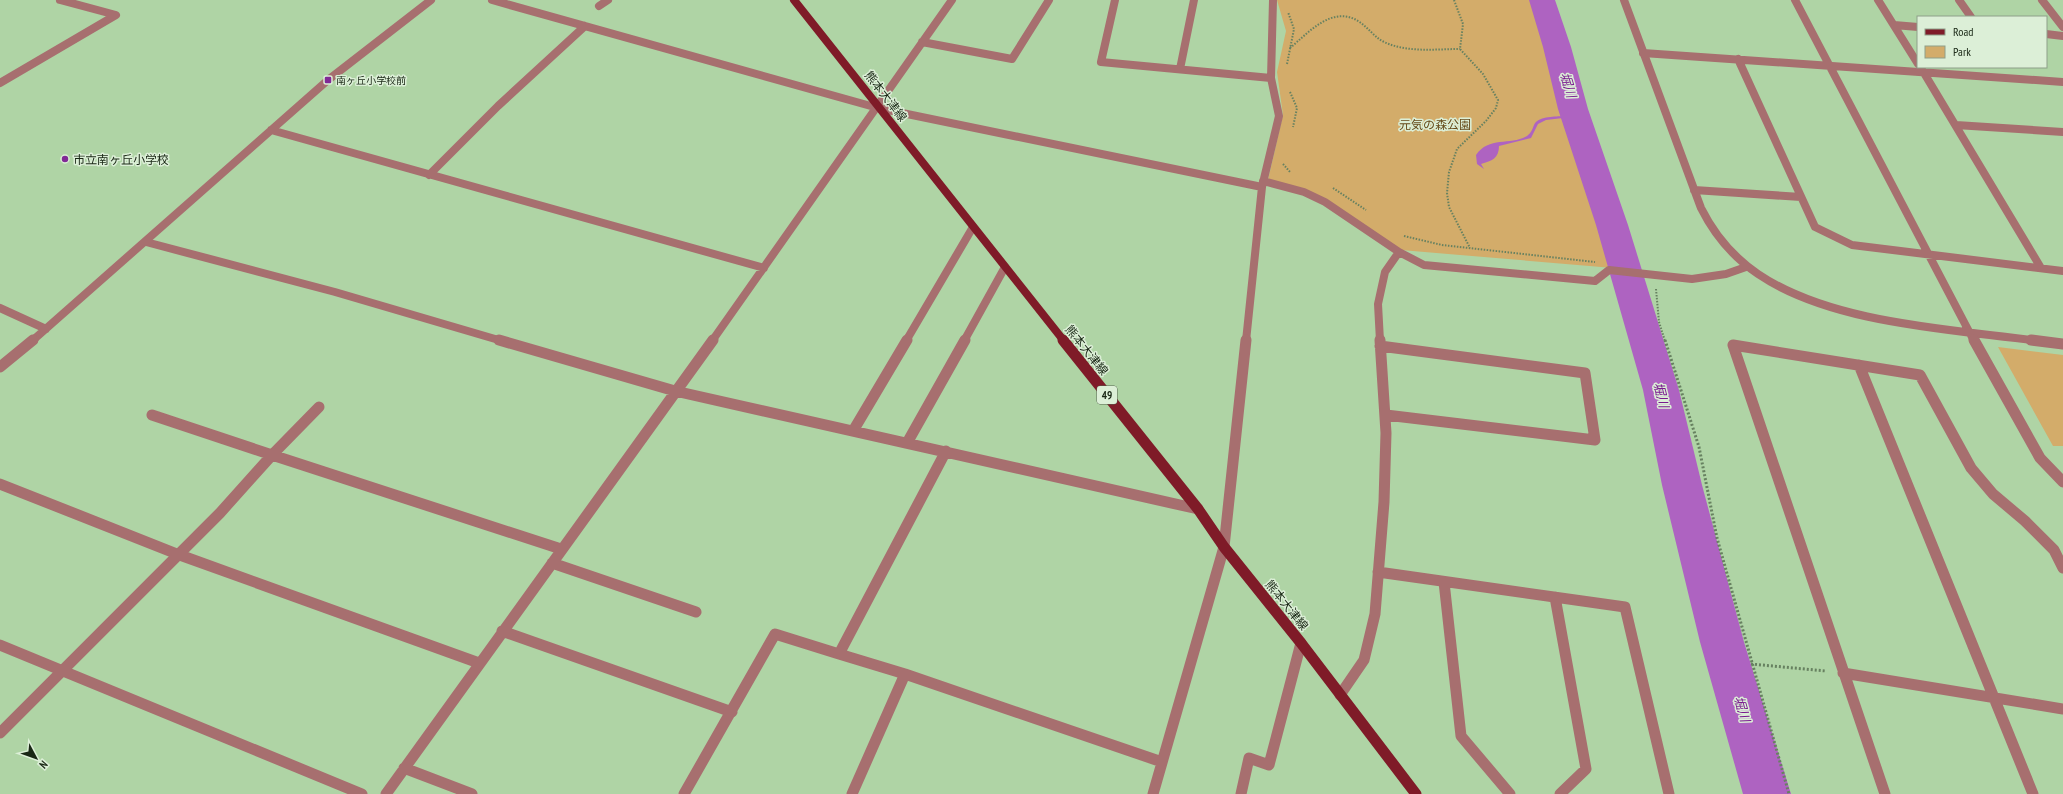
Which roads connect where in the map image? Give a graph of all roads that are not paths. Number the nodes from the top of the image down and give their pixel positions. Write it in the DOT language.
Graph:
graph roads {
  1 [pos="60,0"];
  2 [pos="431,0"];
  3 [pos="492,0"];
  4 [pos="516,0"];
  5 [pos="608,0"];
  6 [pos="794,0"];
  7 [pos="952,0"];
  8 [pos="1049,0"];
  9 [pos="1115,0"];
  10 [pos="1194,0"];
  11 [pos="1273,0"];
  12 [pos="1624,0"];
  13 [pos="1795,0"];
  14 [pos="1878,0"];
  15 [pos="1959,0"];
  16 [pos="2042,0"];
  17 [pos="509,5"];
  18 [pos="600,6"];
  19 [pos="1970,16"];
  20 [pos="1894,25"];
  21 [pos="585,26"];
  22 [pos="1917,26"];
  23 [pos="2063,27"];
  24 [pos="2047,34"];
  25 [pos="2063,36"];
  26 [pos="922,42"];
  27 [pos="1643,53"];
  28 [pos="1738,59"];
  29 [pos="1917,62"];
  30 [pos="1829,65"];
  31 [pos="1180,69"];
  32 [pos="1922,70"];
  33 [pos="1270,78"];
  34 [pos="2063,82"];
  35 [pos="0,83"];
  36 [pos="878,108"];
  37 [pos="1956,125"];
  38 [pos="271,130"];
  39 [pos="2063,132"];
  40 [pos="428,175"];
  41 [pos="1263,184"];
  42 [pos="1694,190"];
  43 [pos="1801,197"];
  44 [pos="973,228"];
  45 [pos="146,242"];
  46 [pos="1399,252"];
  47 [pos="1930,256"];
  48 [pos="1004,267"];
  49 [pos="1746,267"];
  50 [pos="764,268"];
  51 [pos="2041,268"];
  52 [pos="2063,271"];
  53 [pos="0,308"];
  54 [pos="46,329"];
  55 [pos="1968,332"];
  56 [pos="2063,344"];
  57 [pos="1380,346"];
  58 [pos="1859,365"];
  59 [pos="0,367"];
  60 [pos="675,391"];
  61 [pos="319,407"];
  62 [pos="152,415"];
  63 [pos="1386,415"];
  64 [pos="853,431"];
  65 [pos="907,443"];
  66 [pos="946,451"];
  67 [pos="272,455"];
  68 [pos="2063,482"];
  69 [pos="0,484"];
  70 [pos="1198,509"];
  71 [pos="1224,546"];
  72 [pos="561,549"];
  73 [pos="177,554"];
  74 [pos="552,563"];
  75 [pos="2063,568"];
  76 [pos="1378,572"];
  77 [pos="1444,582"];
  78 [pos="1556,597"];
  79 [pos="696,612"];
  80 [pos="502,631"];
  81 [pos="1301,643"];
  82 [pos="0,644"];
  83 [pos="839,654"];
  84 [pos="479,663"];
  85 [pos="63,671"];
  86 [pos="1843,673"];
  87 [pos="905,674"];
  88 [pos="1340,695"];
  89 [pos="1994,698"];
  90 [pos="2063,709"];
  91 [pos="732,712"];
  92 [pos="0,733"];
  93 [pos="1162,762"];
  94 [pos="404,768"];
  95 [pos="362,794"];
  96 [pos="386,794"];
  97 [pos="472,794"];
  98 [pos="684,794"];
  99 [pos="852,794"];
  100 [pos="1153,794"];
  101 [pos="1241,794"];
  102 [pos="1416,794"];
  103 [pos="1510,794"];
  104 [pos="1560,794"];
  105 [pos="1669,794"];
  106 [pos="1885,794"];
  107 [pos="2033,794"];
  1 -- 35 [label="street"];
  2 -- 38 [label="street"];
  3 -- 17 [label="street"];
  4 -- 17 [label="street"];
  5 -- 18 [label="street"];
  6 -- 36 [label="main road, 熊本大津線 / 49"];
  7 -- 26 [label="street"];
  8 -- 26 [label="street"];
  9 -- 31 [label="street"];
  10 -- 31 [label="street"];
  11 -- 33 [label="street"];
  12 -- 27 [label="street"];
  13 -- 30 [label="street"];
  14 -- 20 [label="street"];
  15 -- 19 [label="street"];
  16 -- 23 [label="street"];
  17 -- 21 [label="street"];
  20 -- 22 [label="street"];
  20 -- 29 [label="street"];
  21 -- 36 [label="street"];
  21 -- 40 [label="street"];
  24 -- 25 [label="street"];
  26 -- 36 [label="street"];
  27 -- 28 [label="street"];
  27 -- 42 [label="street"];
  28 -- 30 [label="street"];
  28 -- 43 [label="street"];
  30 -- 32 [label="street"];
  30 -- 47 [label="street"];
  31 -- 33 [label="street"];
  32 -- 34 [label="street"];
  32 -- 37 [label="street"];
  33 -- 41 [label="street"];
  36 -- 41 [label="street"];
  36 -- 44 [label="main road, 熊本大津線 / 49"];
  36 -- 50 [label="street"];
  37 -- 39 [label="street"];
  37 -- 51 [label="street"];
  38 -- 40 [label="street"];
  38 -- 45 [label="street"];
  40 -- 50 [label="street"];
  41 -- 46 [label="street"];
  41 -- 71 [label="street"];
  42 -- 43 [label="street"];
  42 -- 49 [label="street"];
  43 -- 47 [label="street"];
  44 -- 48 [label="main road, 熊本大津線 / 49"];
  44 -- 64 [label="street"];
  45 -- 54 [label="street"];
  45 -- 60 [label="street"];
  46 -- 49 [label="street"];
  46 -- 57 [label="street"];
  47 -- 51 [label="street"];
  47 -- 55 [label="street"];
  48 -- 65 [label="street"];
  48 -- 70 [label="main road, 熊本大津線 / 49"];
  49 -- 55 [label="street"];
  50 -- 60 [label="street"];
  51 -- 52 [label="street"];
  53 -- 54 [label="street"];
  54 -- 59 [label="street"];
  55 -- 56 [label="street"];
  55 -- 68 [label="street"];
  57 -- 63 [label="street"];
  57 -- 63 [label="street"];
  58 -- 75 [label="street"];
  58 -- 86 [label="street"];
  58 -- 89 [label="street"];
  60 -- 64 [label="street"];
  60 -- 72 [label="street"];
  61 -- 67 [label="street"];
  62 -- 67 [label="street"];
  63 -- 76 [label="street"];
  64 -- 65 [label="street"];
  65 -- 66 [label="street"];
  66 -- 70 [label="street"];
  66 -- 83 [label="street"];
  67 -- 72 [label="street"];
  67 -- 73 [label="street"];
  69 -- 73 [label="street"];
  70 -- 71 [label="main road, 熊本大津線 / 49"];
  71 -- 81 [label="main road, 熊本大津線 / 49"];
  71 -- 93 [label="street"];
  72 -- 74 [label="street"];
  73 -- 84 [label="street"];
  73 -- 85 [label="street"];
  74 -- 79 [label="street"];
  74 -- 80 [label="street"];
  76 -- 77 [label="street"];
  76 -- 88 [label="street"];
  77 -- 78 [label="street"];
  77 -- 103 [label="street"];
  78 -- 104 [label="street"];
  78 -- 105 [label="street"];
  80 -- 84 [label="street"];
  80 -- 91 [label="street"];
  81 -- 88 [label="main road, 熊本大津線 / 49"];
  81 -- 101 [label="street"];
  82 -- 85 [label="street"];
  83 -- 87 [label="street"];
  83 -- 91 [label="street"];
  84 -- 94 [label="street"];
  85 -- 92 [label="street"];
  85 -- 95 [label="street"];
  86 -- 89 [label="street"];
  86 -- 106 [label="street"];
  87 -- 93 [label="street"];
  87 -- 99 [label="street"];
  88 -- 102 [label="main road, 熊本大津線 / 49"];
  89 -- 90 [label="street"];
  89 -- 107 [label="street"];
  91 -- 98 [label="street"];
  93 -- 100 [label="street"];
  94 -- 96 [label="street"];
  94 -- 97 [label="street"];
}
